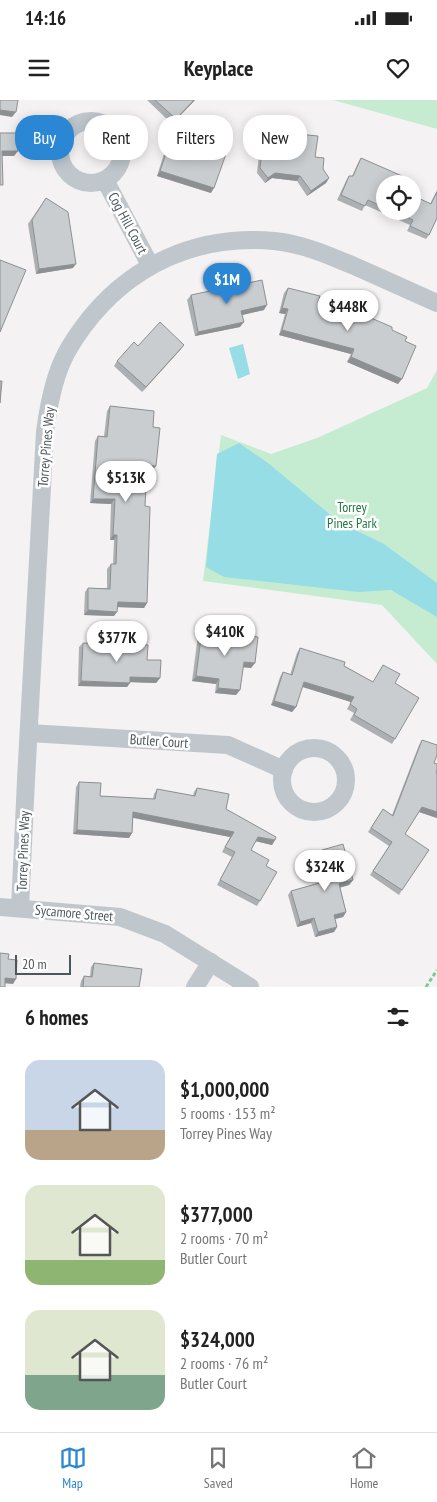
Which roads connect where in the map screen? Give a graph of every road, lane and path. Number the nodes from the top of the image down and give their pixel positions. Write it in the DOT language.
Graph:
graph roads {
  1 [pos="105,180"];
  2 [pos="150,265"];
  3 [pos="437,303"];
  4 [pos="29,733"];
  5 [pos="284,770"];
  6 [pos="0,907"];
  7 [pos="20,908"];
  8 [pos="211,962"];
  9 [pos="437,970"];
  10 [pos="195,987"];
  11 [pos="250,987"];
  12 [pos="426,987"];
  1 -- 2 [label="street, Cog Hill Court"];
  2 -- 3 [label="street, Torrey Pines Way"];
  2 -- 4 [label="street, Torrey Pines Way"];
  4 -- 5 [label="street, Butler Court"];
  4 -- 7 [label="street, Torrey Pines Way"];
  6 -- 7 [label="street, Sycamore Street"];
  7 -- 8 [label="street, Sycamore Street"];
  8 -- 10 [label="street"];
  8 -- 11 [label="street, Sycamore Street"];
  9 -- 12 [label="path"];
}
